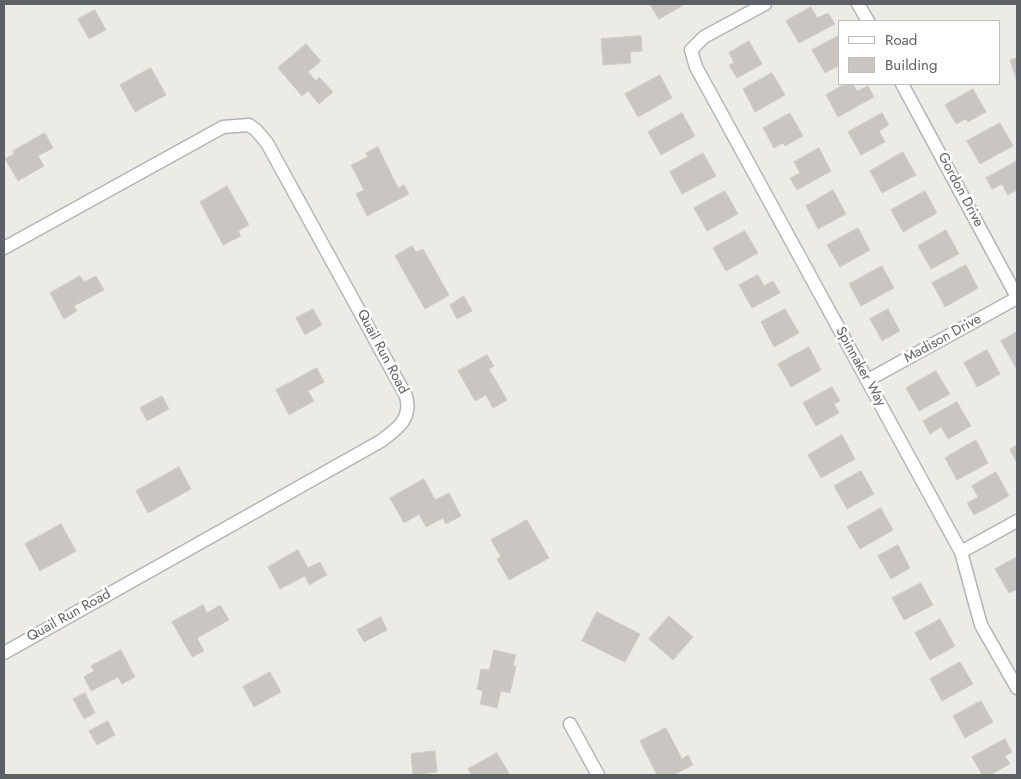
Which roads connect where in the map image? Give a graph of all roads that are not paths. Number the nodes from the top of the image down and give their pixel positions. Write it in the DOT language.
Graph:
graph roads {
  1 [pos="765,4"];
  2 [pos="858,4"];
  3 [pos="867,20"];
  4 [pos="903,85"];
  5 [pos="4,248"];
  6 [pos="1017,297"];
  7 [pos="868,380"];
  8 [pos="1017,521"];
  9 [pos="960,552"];
  10 [pos="4,653"];
  11 [pos="1017,688"];
  12 [pos="570,724"];
  13 [pos="598,775"];
  1 -- 7 [label="street, Spinnaker Way"];
  2 -- 3 [label="street"];
  4 -- 6 [label="street, Gordon Drive"];
  5 -- 10 [label="street, Quail Run Road"];
  6 -- 7 [label="street, Madison Drive"];
  7 -- 9 [label="street, Spinnaker Way"];
  8 -- 9 [label="street"];
  9 -- 11 [label="street, Spinnaker Way"];
  12 -- 13 [label="street"];
}
